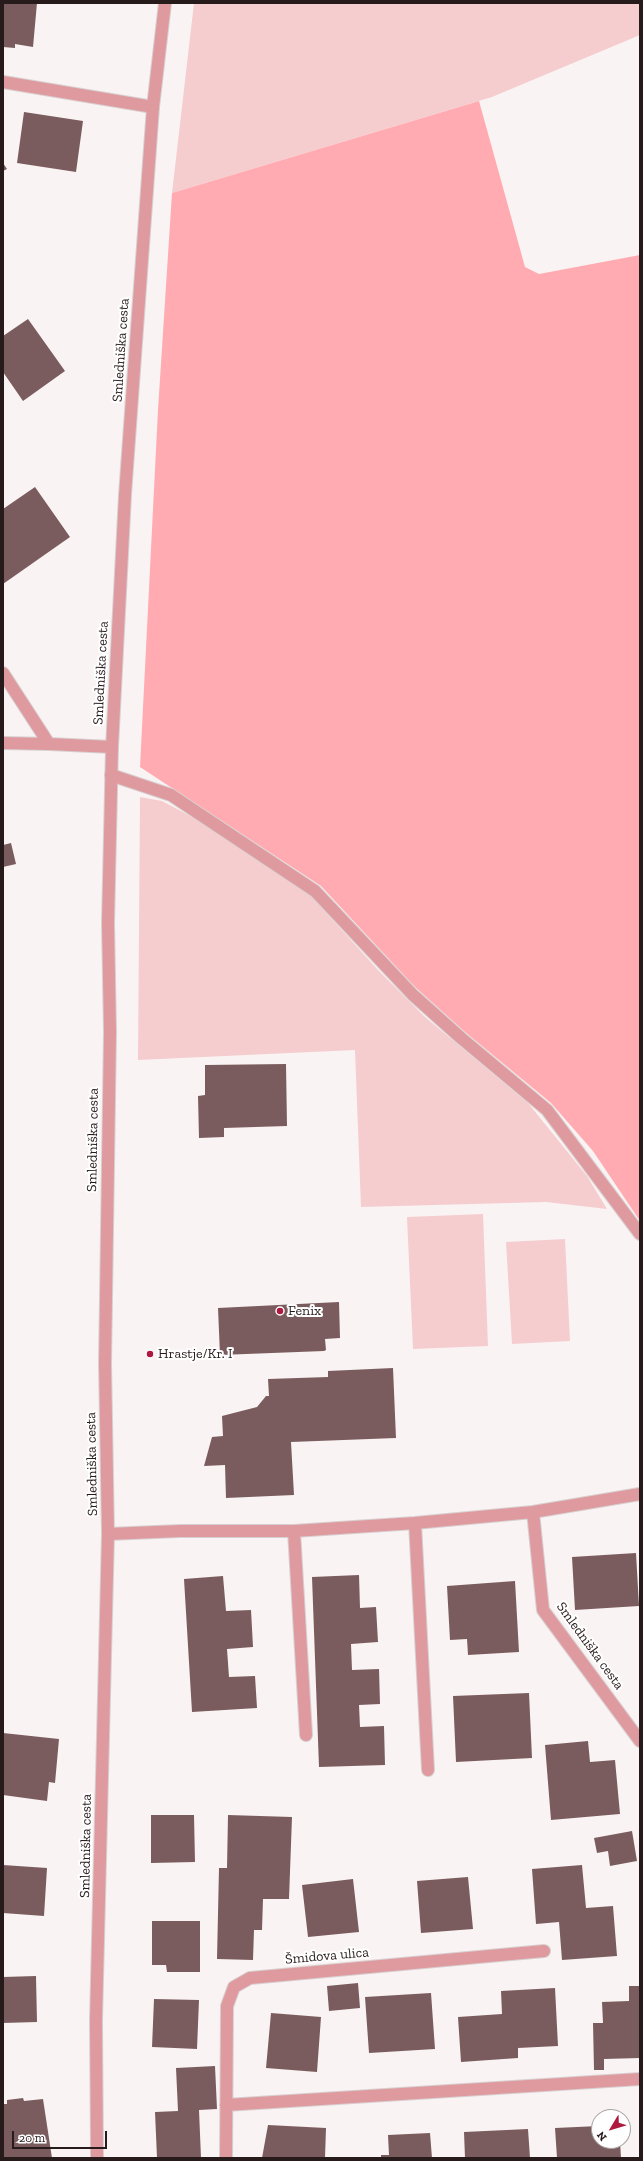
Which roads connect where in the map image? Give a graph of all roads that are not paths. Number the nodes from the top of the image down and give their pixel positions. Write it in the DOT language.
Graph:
graph roads {
  1 [pos="165,3"];
  2 [pos="3,82"];
  3 [pos="153,107"];
  4 [pos="3,672"];
  5 [pos="3,743"];
  6 [pos="49,744"];
  7 [pos="112,747"];
  8 [pos="111,775"];
  9 [pos="640,1234"];
  10 [pos="640,1494"];
  11 [pos="534,1512"];
  12 [pos="415,1523"];
  13 [pos="294,1531"];
  14 [pos="108,1534"];
  15 [pos="306,1735"];
  16 [pos="640,1741"];
  17 [pos="428,1770"];
  18 [pos="544,1951"];
  19 [pos="640,2079"];
  20 [pos="226,2105"];
  21 [pos="97,2158"];
  22 [pos="226,2158"];
  1 -- 3 [label="street, Smledniška cesta"];
  2 -- 3 [label="street"];
  3 -- 7 [label="street, Smledniška cesta"];
  4 -- 6 [label="street"];
  5 -- 6 [label="street, Smledniška cesta"];
  6 -- 7 [label="street, Smledniška cesta"];
  7 -- 8 [label="street, Smledniška cesta"];
  8 -- 9 [label="street"];
  8 -- 14 [label="street, Smledniška cesta"];
  10 -- 11 [label="street, Smledniška cesta"];
  11 -- 12 [label="street, Smledniška cesta"];
  11 -- 16 [label="street, Smledniška cesta"];
  12 -- 13 [label="street, Smledniška cesta"];
  12 -- 17 [label="street"];
  13 -- 14 [label="street, Smledniška cesta"];
  13 -- 15 [label="street"];
  14 -- 21 [label="street, Smledniška cesta"];
  18 -- 20 [label="street, Šmidova ulica"];
  19 -- 20 [label="street"];
  20 -- 22 [label="street, Šmidova ulica"];
}
